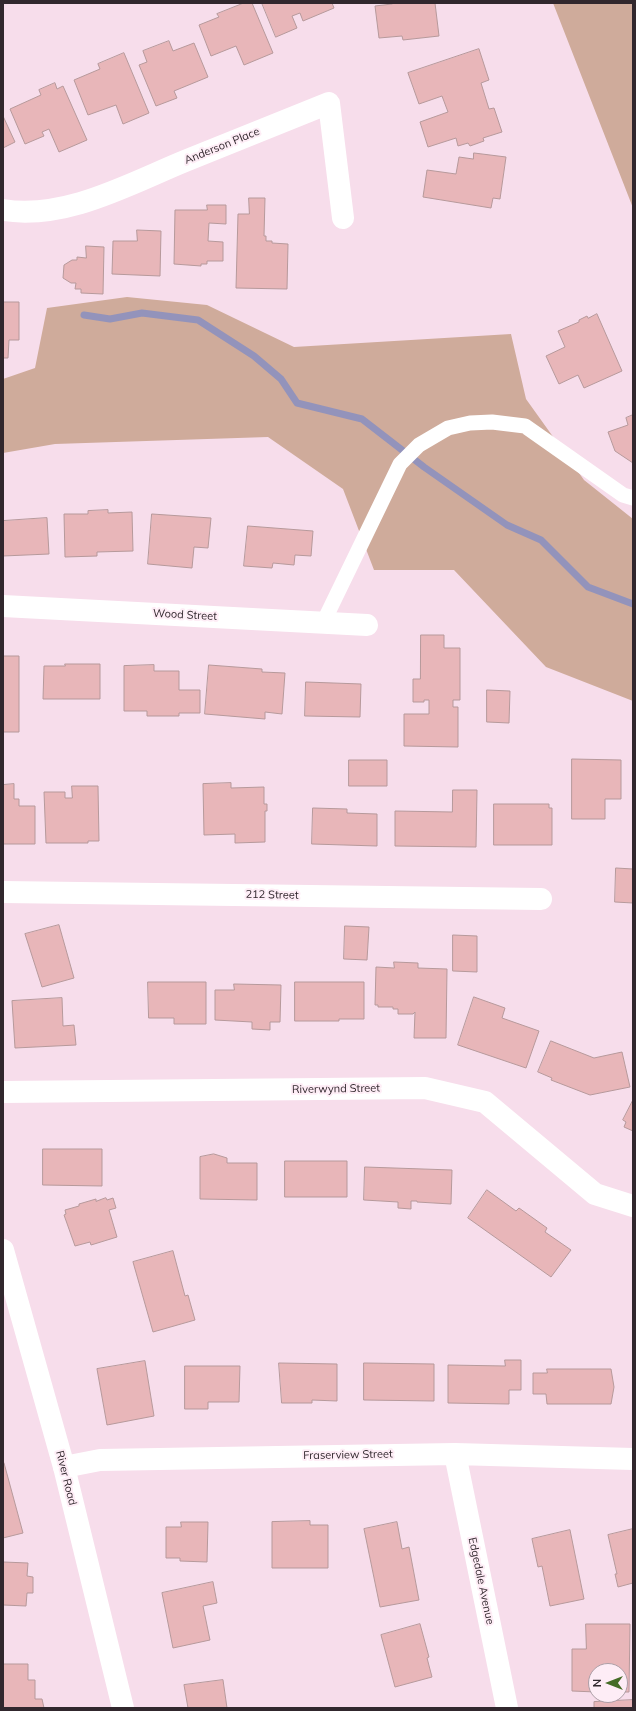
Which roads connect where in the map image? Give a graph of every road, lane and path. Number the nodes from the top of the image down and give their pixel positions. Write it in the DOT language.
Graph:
graph roads {
  1 [pos="3,210"];
  2 [pos="343,218"];
  3 [pos="633,498"];
  4 [pos="3,606"];
  5 [pos="323,623"];
  6 [pos="367,625"];
  7 [pos="3,892"];
  8 [pos="541,899"];
  9 [pos="3,1092"];
  10 [pos="633,1206"];
  11 [pos="3,1250"];
  12 [pos="455,1454"];
  13 [pos="633,1459"];
  14 [pos="64,1467"];
  15 [pos="123,1708"];
  16 [pos="507,1708"];
  1 -- 2 [label="street, Anderson Place"];
  3 -- 5 [label="lane"];
  4 -- 5 [label="street, Wood Street"];
  5 -- 6 [label="street, Wood Street"];
  7 -- 8 [label="street, 212 Street"];
  9 -- 10 [label="street, Riverwynd Street"];
  11 -- 14 [label="street, River Road"];
  12 -- 13 [label="street, Fraserview Street"];
  12 -- 14 [label="street, Fraserview Street"];
  12 -- 16 [label="street, Edgedale Avenue"];
  14 -- 15 [label="street, River Road"];
}
